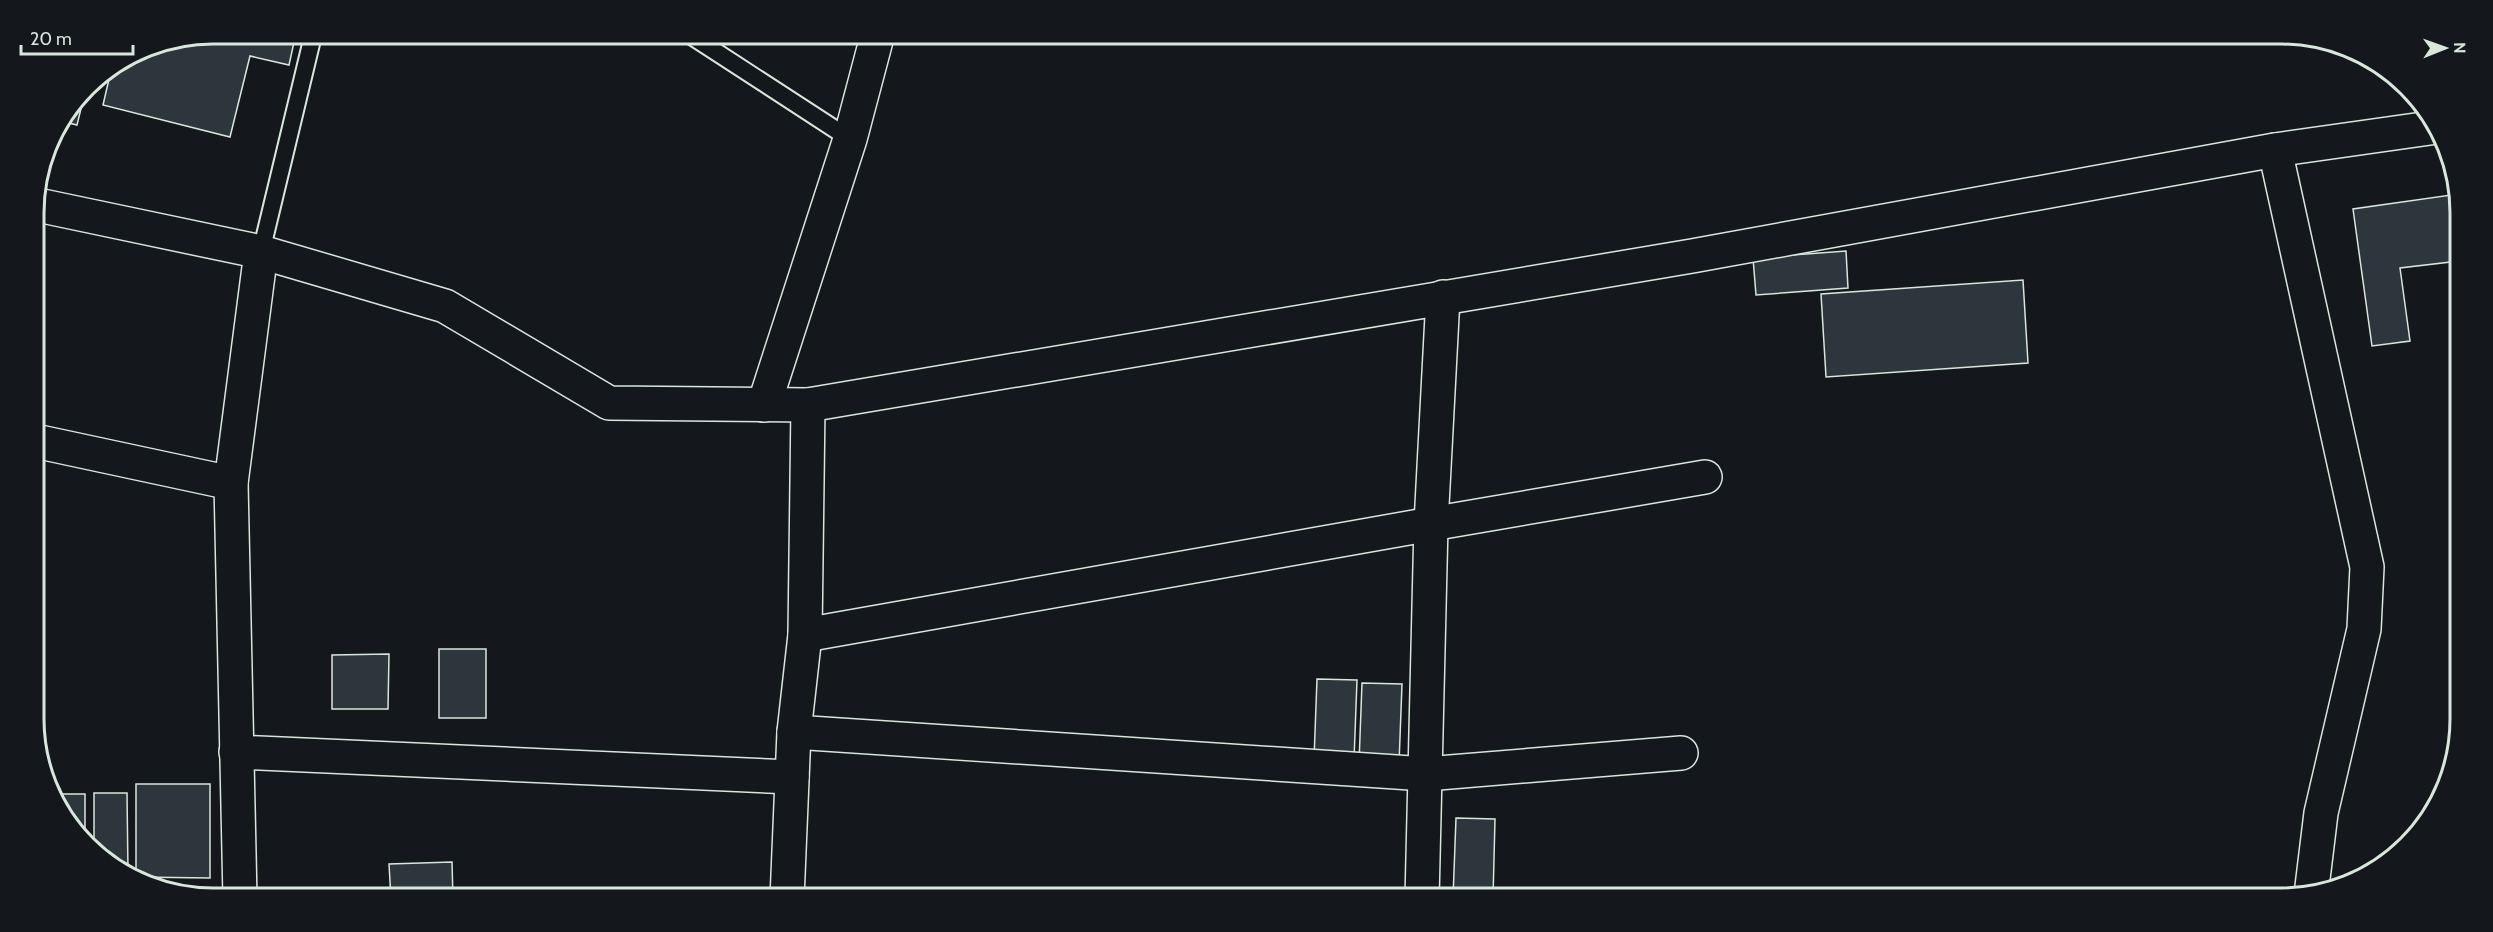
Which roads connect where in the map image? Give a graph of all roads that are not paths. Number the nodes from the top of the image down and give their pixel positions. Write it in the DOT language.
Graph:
graph roads {
  1 [pos="311,44"];
  2 [pos="704,44"];
  3 [pos="875,44"];
  4 [pos="2427,128"];
  5 [pos="850,139"];
  6 [pos="2275,150"];
  7 [pos="44,206"];
  8 [pos="261,252"];
  9 [pos="1443,297"];
  10 [pos="764,405"];
  11 [pos="808,405"];
  12 [pos="44,443"];
  13 [pos="1705,477"];
  14 [pos="231,483"];
  15 [pos="1431,524"];
  16 [pos="805,635"];
  17 [pos="794,732"];
  18 [pos="236,752"];
  19 [pos="1681,753"];
  20 [pos="1426,774"];
  21 [pos="792,777"];
  22 [pos="2312,885"];
  23 [pos="240,888"];
  24 [pos="787,888"];
  25 [pos="1422,888"];
  1 -- 8 [label="lane"];
  2 -- 5 [label="lane"];
  3 -- 5 [label="street"];
  4 -- 6 [label="street"];
  5 -- 10 [label="street"];
  6 -- 9 [label="street"];
  6 -- 22 [label="street"];
  7 -- 8 [label="street"];
  8 -- 10 [label="street"];
  8 -- 14 [label="street"];
  9 -- 11 [label="street"];
  9 -- 15 [label="street"];
  10 -- 11 [label="street"];
  11 -- 16 [label="street"];
  12 -- 14 [label="street"];
  13 -- 15 [label="street"];
  14 -- 18 [label="street"];
  15 -- 16 [label="street"];
  15 -- 20 [label="street"];
  16 -- 17 [label="street"];
  17 -- 20 [label="street"];
  17 -- 21 [label="street"];
  18 -- 21 [label="street"];
  18 -- 23 [label="street"];
  19 -- 20 [label="street"];
  20 -- 25 [label="street"];
  21 -- 24 [label="street"];
}
